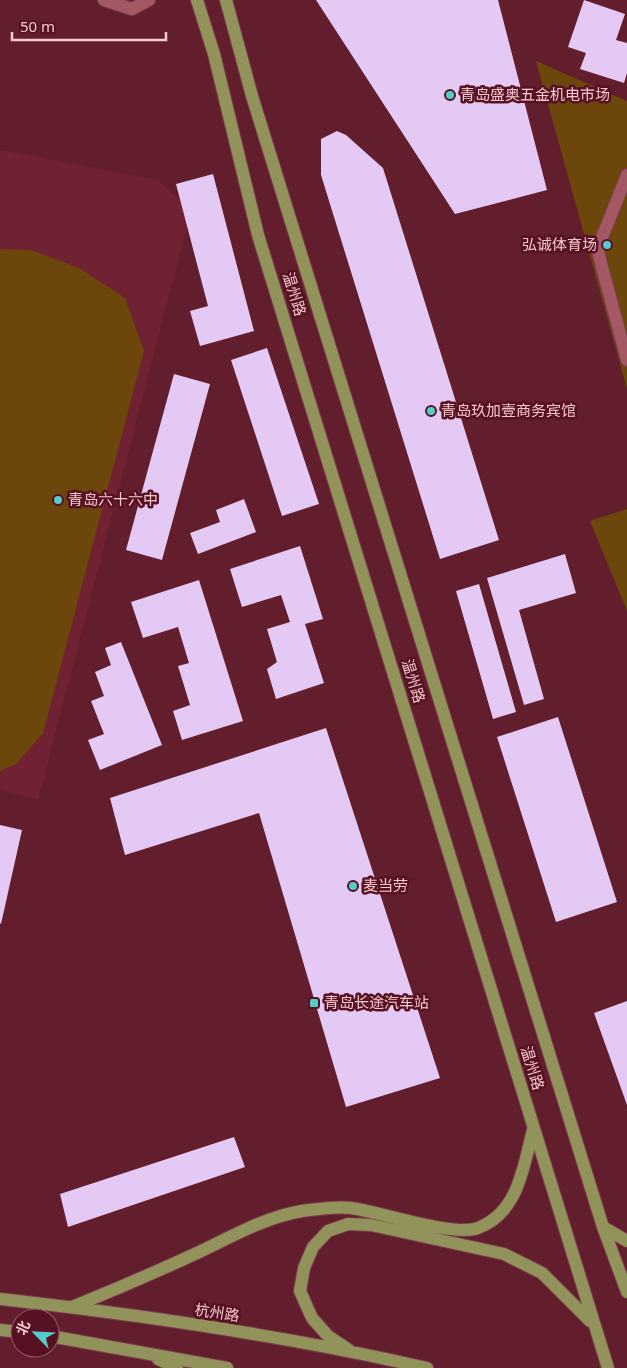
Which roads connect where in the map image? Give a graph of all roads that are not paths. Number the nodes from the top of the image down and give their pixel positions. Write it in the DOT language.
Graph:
graph roads {
  1 [pos="104,0"];
  2 [pos="149,0"];
  3 [pos="197,0"];
  4 [pos="226,0"];
  5 [pos="627,175"];
  6 [pos="627,360"];
  7 [pos="534,1130"];
  8 [pos="603,1226"];
  9 [pos="627,1241"];
  10 [pos="627,1292"];
  11 [pos="0,1300"];
  12 [pos="72,1307"];
  13 [pos="593,1323"];
  14 [pos="60,1338"];
  15 [pos="349,1350"];
  16 [pos="143,1351"];
  17 [pos="177,1368"];
  18 [pos="227,1368"];
  19 [pos="427,1368"];
  20 [pos="608,1368"];
  1 -- 2 [label="street"];
  3 -- 7 [label="main road, 温州路"];
  4 -- 8 [label="main road, 温州路"];
  5 -- 6 [label="street"];
  7 -- 12 [label="main road"];
  7 -- 13 [label="main road, 温州路"];
  8 -- 9 [label="main road"];
  8 -- 10 [label="main road, 温州路"];
  11 -- 12 [label="main road, 杭州路"];
  12 -- 15 [label="main road, 杭州路"];
  13 -- 15 [label="main road"];
  13 -- 20 [label="main road, 温州路"];
  14 -- 16 [label="main road"];
  15 -- 19 [label="main road, 杭州路"];
  16 -- 17 [label="main road"];
  16 -- 18 [label="main road"];
}
